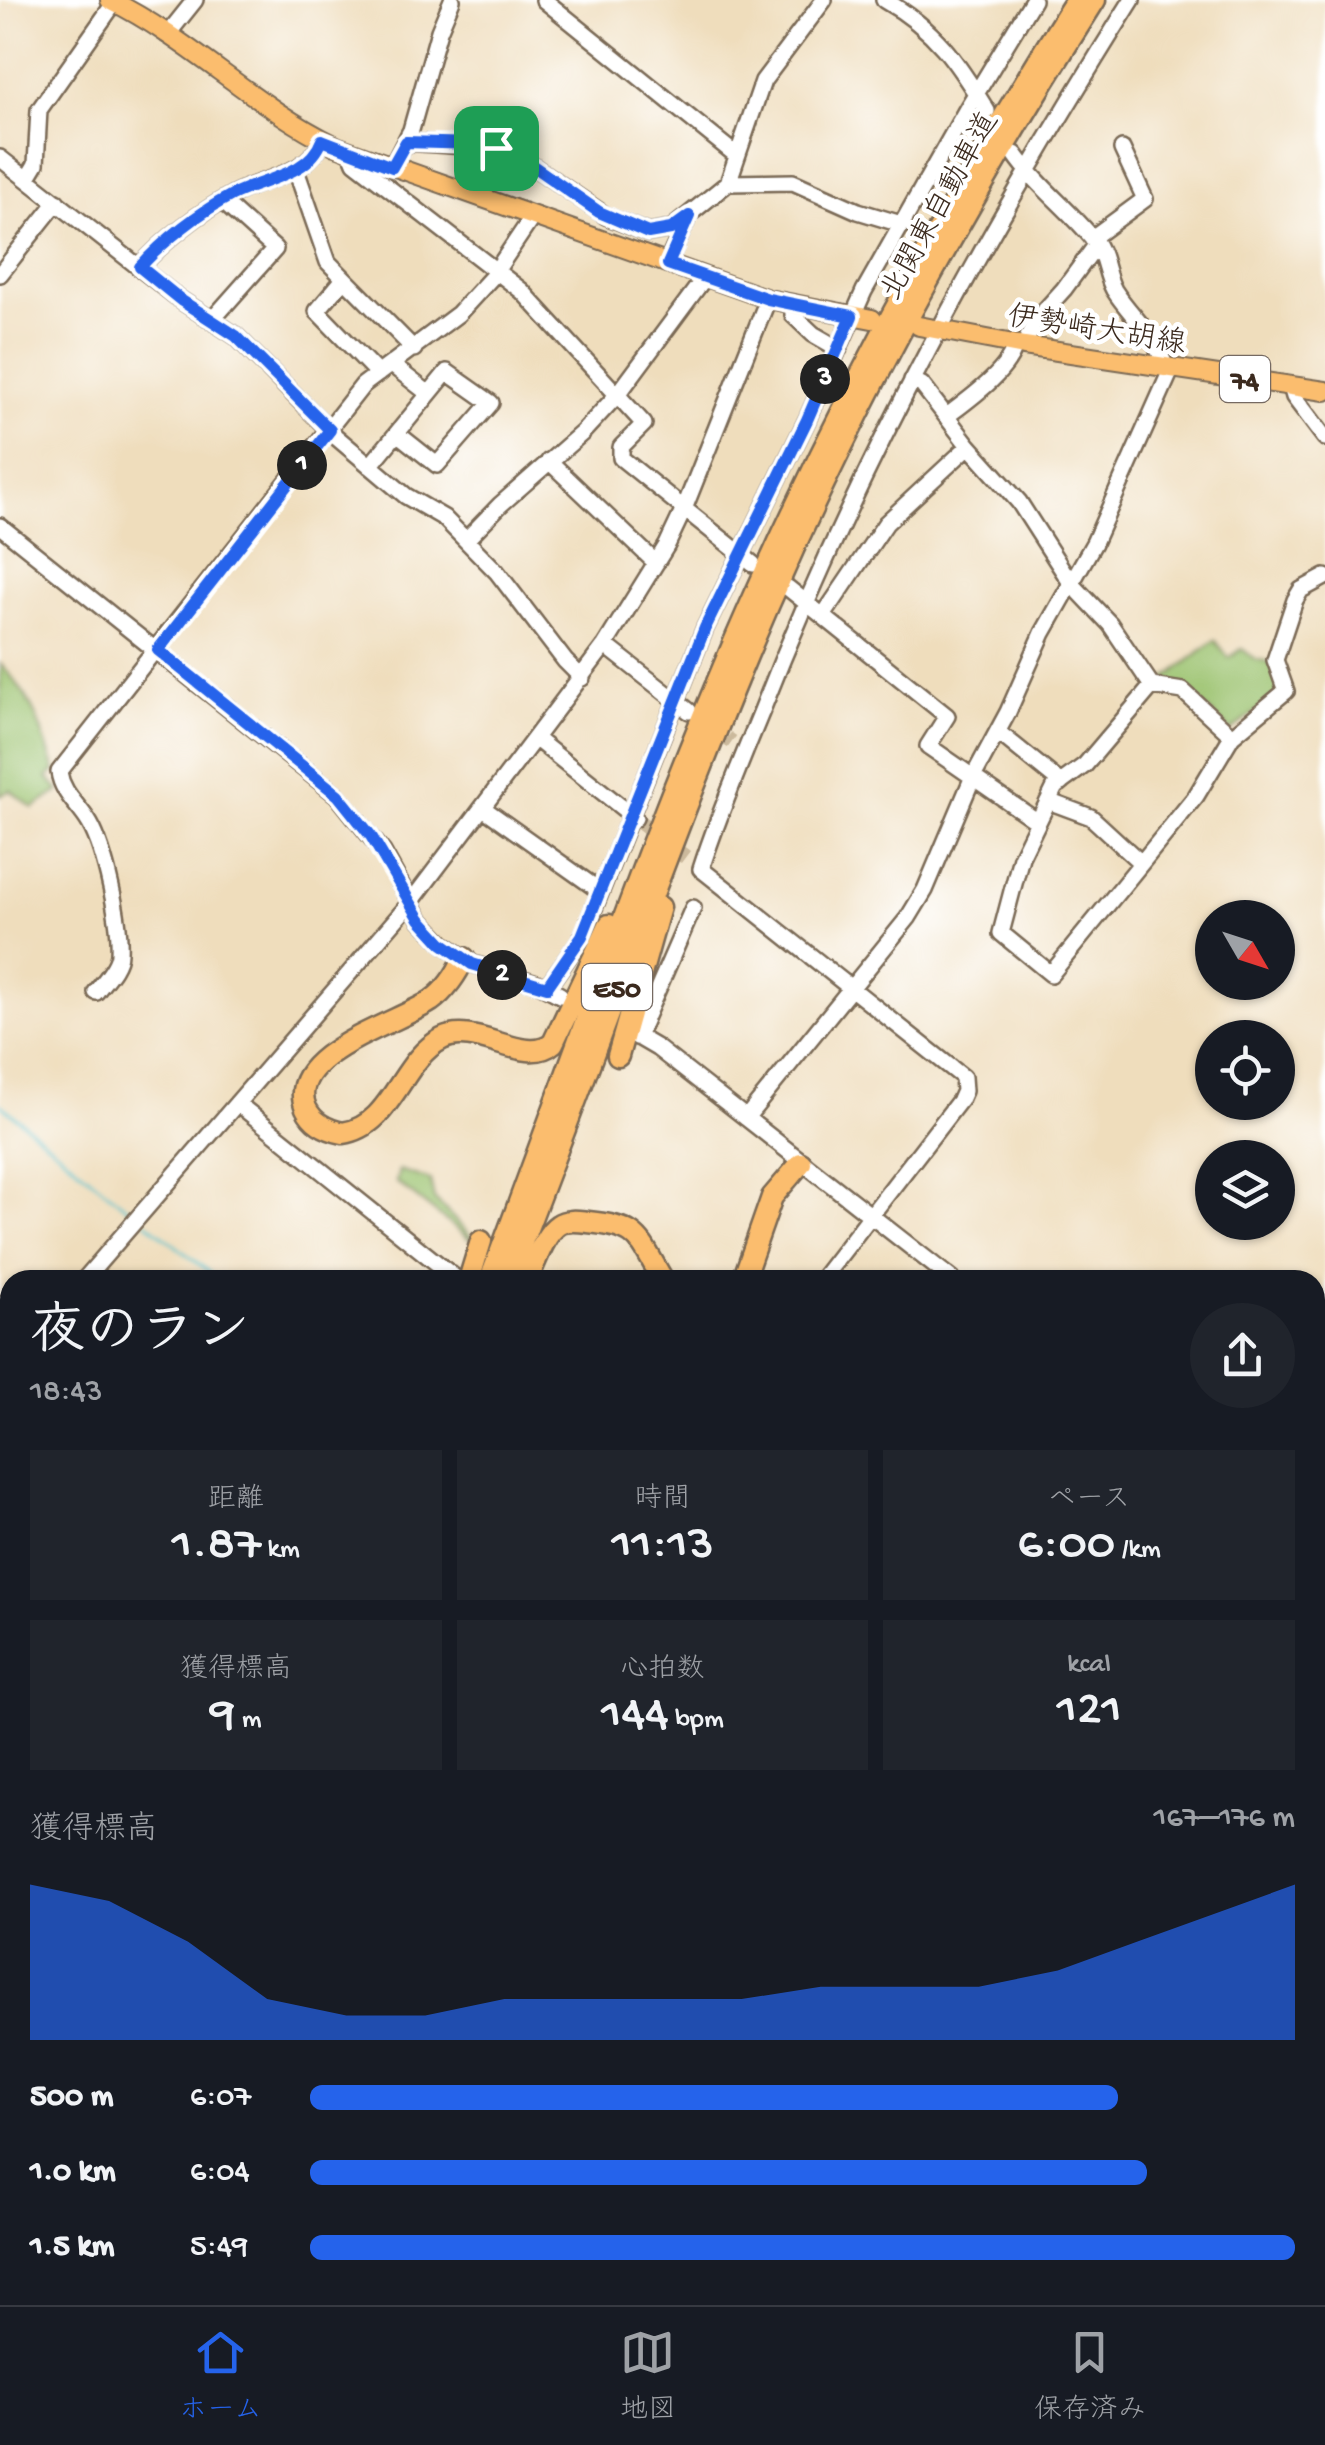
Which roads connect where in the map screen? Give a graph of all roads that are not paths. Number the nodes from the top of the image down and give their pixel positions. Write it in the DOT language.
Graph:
graph roads {
  1 [pos="195,0"];
  2 [pos="452,0"];
  3 [pos="544,0"];
  4 [pos="824,0"];
  5 [pos="884,0"];
  6 [pos="1033,0"];
  7 [pos="1076,0"];
  8 [pos="1094,0"];
  9 [pos="1131,0"];
  10 [pos="113,1"];
  11 [pos="166,35"];
  12 [pos="976,93"];
  13 [pos="987,111"];
  14 [pos="322,140"];
  15 [pos="406,142"];
  16 [pos="1122,148"];
  17 [pos="351,152"];
  18 [pos="1015,154"];
  19 [pos="736,155"];
  20 [pos="0,158"];
  21 [pos="392,167"];
  22 [pos="296,170"];
  23 [pos="1026,171"];
  24 [pos="27,179"];
  25 [pos="728,183"];
  26 [pos="222,201"];
  27 [pos="57,202"];
  28 [pos="533,216"];
  29 [pos="689,216"];
  30 [pos="901,224"];
  31 [pos="1095,241"];
  32 [pos="668,264"];
  33 [pos="140,267"];
  34 [pos="496,270"];
  35 [pos="0,274"];
  36 [pos="705,277"];
  37 [pos="343,280"];
  38 [pos="768,299"];
  39 [pos="793,305"];
  40 [pos="852,316"];
  41 [pos="872,319"];
  42 [pos="212,320"];
  43 [pos="920,326"];
  44 [pos="941,330"];
  45 [pos="1019,345"];
  46 [pos="414,349"];
  47 [pos="839,349"];
  48 [pos="1169,368"];
  49 [pos="385,370"];
  50 [pos="912,380"];
  51 [pos="1291,386"];
  52 [pos="1325,392"];
  53 [pos="619,393"];
  54 [pos="430,394"];
  55 [pos="947,416"];
  56 [pos="330,430"];
  57 [pos="398,434"];
  58 [pos="1325,438"];
  59 [pos="969,446"];
  60 [pos="549,462"];
  61 [pos="370,466"];
  62 [pos="684,509"];
  63 [pos="0,526"];
  64 [pos="466,540"];
  65 [pos="748,560"];
  66 [pos="656,564"];
  67 [pos="1325,577"];
  68 [pos="1071,584"];
  69 [pos="788,588"];
  70 [pos="805,600"];
  71 [pos="823,616"];
  72 [pos="606,645"];
  73 [pos="158,650"];
  74 [pos="582,678"];
  75 [pos="1152,686"];
  76 [pos="730,696"];
  77 [pos="683,705"];
  78 [pos="998,732"];
  79 [pos="1232,736"];
  80 [pos="536,740"];
  81 [pos="972,779"];
  82 [pos="1060,783"];
  83 [pos="675,788"];
  84 [pos="1048,801"];
  85 [pos="482,808"];
  86 [pos="633,816"];
  87 [pos="1038,822"];
  88 [pos="1141,862"];
  89 [pos="600,891"];
  90 [pos="411,902"];
  91 [pos="693,908"];
  92 [pos="464,958"];
  93 [pos="851,988"];
  94 [pos="96,992"];
  95 [pos="488,1050"];
  96 [pos="618,1056"];
  97 [pos="237,1103"];
  98 [pos="746,1118"];
  99 [pos="801,1163"];
  100 [pos="870,1216"];
  101 [pos="638,1226"];
  102 [pos="482,1241"];
  103 [pos="93,1270"];
  104 [pos="437,1270"];
  105 [pos="472,1270"];
  106 [pos="494,1270"];
  107 [pos="511,1270"];
  108 [pos="532,1270"];
  109 [pos="659,1270"];
  110 [pos="661,1270"];
  111 [pos="751,1270"];
  112 [pos="830,1270"];
  113 [pos="940,1270"];
  1 -- 11 [label="street"];
  2 -- 15 [label="street"];
  3 -- 19 [label="street"];
  4 -- 19 [label="street"];
  5 -- 12 [label="street"];
  6 -- 12 [label="street"];
  7 -- 83 [label="highway, 北関東自動車道 / E50"];
  8 -- 76 [label="highway, 北関東自動車道 / E50"];
  9 -- 23 [label="street"];
  10 -- 11 [label="main road"];
  10 -- 24 [label="street"];
  11 -- 14 [label="main road"];
  12 -- 13 [label="street"];
  12 -- 30 [label="street"];
  14 -- 17 [label="main road"];
  14 -- 22 [label="street"];
  15 -- 21 [label="street"];
  15 -- 29 [label="street"];
  16 -- 31 [label="street"];
  17 -- 21 [label="main road"];
  17 -- 34 [label="street"];
  18 -- 23 [label="street"];
  19 -- 25 [label="street"];
  20 -- 24 [label="street"];
  21 -- 28 [label="main road"];
  22 -- 26 [label="street"];
  22 -- 37 [label="street"];
  23 -- 31 [label="street"];
  23 -- 44 [label="street"];
  24 -- 27 [label="street"];
  25 -- 29 [label="street"];
  25 -- 30 [label="street"];
  26 -- 33 [label="street"];
  26 -- 42 [label="street"];
  27 -- 33 [label="street"];
  27 -- 35 [label="street"];
  28 -- 32 [label="main road"];
  28 -- 34 [label="street"];
  29 -- 32 [label="street"];
  30 -- 40 [label="street"];
  31 -- 45 [label="street"];
  31 -- 48 [label="street"];
  32 -- 36 [label="main road"];
  33 -- 42 [label="street"];
  34 -- 46 [label="street"];
  34 -- 53 [label="street"];
  36 -- 38 [label="main road"];
  36 -- 53 [label="street"];
  37 -- 46 [label="street"];
  37 -- 49 [label="street"];
  38 -- 39 [label="main road"];
  38 -- 62 [label="street"];
  39 -- 40 [label="main road"];
  39 -- 47 [label="street"];
  40 -- 41 [label="main road"];
  40 -- 47 [label="street"];
  42 -- 56 [label="street"];
  43 -- 44 [label="main road, 伊勢崎大胡線 / 74"];
  44 -- 45 [label="main road, 伊勢崎大胡線 / 74"];
  44 -- 50 [label="street"];
  45 -- 48 [label="main road, 伊勢崎大胡線 / 74"];
  45 -- 55 [label="street"];
  46 -- 49 [label="street"];
  47 -- 65 [label="street"];
  48 -- 51 [label="main road, 伊勢崎大胡線 / 74"];
  48 -- 68 [label="street"];
  49 -- 54 [label="street"];
  49 -- 56 [label="street"];
  50 -- 55 [label="street"];
  50 -- 70 [label="street"];
  51 -- 52 [label="main road, 伊勢崎大胡線 / 74"];
  51 -- 58 [label="street"];
  53 -- 60 [label="street"];
  53 -- 62 [label="street"];
  54 -- 57 [label="street"];
  54 -- 57 [label="street"];
  55 -- 59 [label="street"];
  56 -- 61 [label="street"];
  56 -- 73 [label="street"];
  57 -- 61 [label="street"];
  59 -- 68 [label="street"];
  59 -- 71 [label="street"];
  60 -- 64 [label="street"];
  60 -- 66 [label="street"];
  61 -- 64 [label="street"];
  62 -- 65 [label="street"];
  62 -- 66 [label="street"];
  63 -- 73 [label="street"];
  64 -- 74 [label="street"];
  65 -- 77 [label="street"];
  66 -- 72 [label="street"];
  67 -- 79 [label="street"];
  68 -- 75 [label="street"];
  68 -- 78 [label="street"];
  69 -- 70 [label="street"];
  70 -- 71 [label="street"];
  70 -- 93 [label="street"];
  71 -- 81 [label="street"];
  72 -- 74 [label="street"];
  72 -- 77 [label="street"];
  73 -- 90 [label="street"];
  73 -- 94 [label="street"];
  74 -- 80 [label="street"];
  75 -- 79 [label="street"];
  75 -- 82 [label="street"];
  76 -- 96 [label="highway"];
  76 -- 107 [label="highway, 北関東自動車道 / E50"];
  77 -- 86 [label="street"];
  78 -- 81 [label="street"];
  78 -- 82 [label="street"];
  79 -- 88 [label="street"];
  80 -- 85 [label="street"];
  80 -- 86 [label="street"];
  81 -- 87 [label="street"];
  81 -- 93 [label="street"];
  82 -- 84 [label="street"];
  83 -- 92 [label="highway"];
  83 -- 106 [label="highway, 北関東自動車道 / E50"];
  84 -- 87 [label="street"];
  84 -- 88 [label="street"];
  85 -- 89 [label="street"];
  85 -- 90 [label="street"];
  86 -- 89 [label="street"];
  87 -- 88 [label="street"];
  89 -- 92 [label="street"];
  90 -- 92 [label="street"];
  90 -- 97 [label="street"];
  91 -- 98 [label="street"];
  92 -- 95 [label="highway"];
  93 -- 98 [label="street"];
  93 -- 100 [label="street"];
  97 -- 103 [label="street"];
  97 -- 104 [label="street"];
  98 -- 99 [label="street"];
  99 -- 100 [label="street"];
  99 -- 111 [label="highway"];
  100 -- 112 [label="street"];
  100 -- 113 [label="street"];
  101 -- 110 [label="highway"];
  102 -- 105 [label="highway"];
  108 -- 109 [label="highway"];
}
